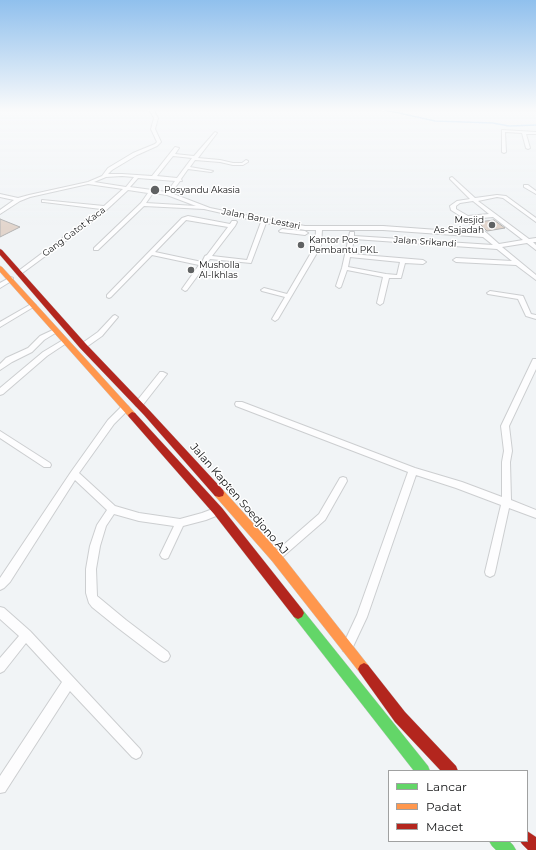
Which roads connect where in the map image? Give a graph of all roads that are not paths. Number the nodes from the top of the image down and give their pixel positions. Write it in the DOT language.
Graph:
graph roads {
  1 [pos="176,148"];
  2 [pos="149,149"];
  3 [pos="203,149"];
  4 [pos="504,149"];
  5 [pos="504,152"];
  6 [pos="171,155"];
  7 [pos="195,158"];
  8 [pos="246,161"];
  9 [pos="188,168"];
  10 [pos="211,171"];
  11 [pos="105,176"];
  12 [pos="137,176"];
  13 [pos="154,177"];
  14 [pos="452,178"];
  15 [pos="180,180"];
  16 [pos="88,183"];
  17 [pos="526,186"];
  18 [pos="127,188"];
  19 [pos="151,192"];
  20 [pos="536,193"];
  21 [pos="168,194"];
  22 [pos="0,195"];
  23 [pos="18,200"];
  24 [pos="474,200"];
  25 [pos="44,201"];
  26 [pos="142,204"];
  27 [pos="106,208"];
  28 [pos="209,209"];
  29 [pos="0,212"];
  30 [pos="239,215"];
  31 [pos="492,215"];
  32 [pos="467,218"];
  33 [pos="536,220"];
  34 [pos="264,221"];
  35 [pos="232,226"];
  36 [pos="352,228"];
  37 [pos="383,228"];
  38 [pos="414,230"];
  39 [pos="282,231"];
  40 [pos="319,231"];
  41 [pos="484,235"];
  42 [pos="351,237"];
  43 [pos="382,239"];
  44 [pos="536,240"];
  45 [pos="414,241"];
  46 [pos="528,241"];
  47 [pos="499,246"];
  48 [pos="536,248"];
  49 [pos="96,249"];
  50 [pos="0,251"];
  51 [pos="151,253"];
  52 [pos="348,256"];
  53 [pos="207,257"];
  54 [pos="456,260"];
  55 [pos="403,261"];
  56 [pos="423,262"];
  57 [pos="518,263"];
  58 [pos="202,264"];
  59 [pos="345,268"];
  60 [pos="1,270"];
  61 [pos="19,273"];
  62 [pos="386,276"];
  63 [pos="536,278"];
  64 [pos="11,279"];
  65 [pos="0,286"];
  66 [pos="339,286"];
  67 [pos="185,289"];
  68 [pos="264,290"];
  69 [pos="490,293"];
  70 [pos="109,296"];
  71 [pos="289,296"];
  72 [pos="380,303"];
  73 [pos="33,305"];
  74 [pos="115,317"];
  75 [pos="536,317"];
  76 [pos="275,319"];
  77 [pos="0,325"];
  78 [pos="55,331"];
  79 [pos="65,342"];
  80 [pos="84,346"];
  81 [pos="536,360"];
  82 [pos="0,368"];
  83 [pos="163,374"];
  84 [pos="532,374"];
  85 [pos="0,392"];
  86 [pos="139,404"];
  87 [pos="240,404"];
  88 [pos="125,408"];
  89 [pos="147,413"];
  90 [pos="136,420"];
  91 [pos="0,434"];
  92 [pos="47,465"];
  93 [pos="414,471"];
  94 [pos="74,474"];
  95 [pos="343,481"];
  96 [pos="506,502"];
  97 [pos="112,509"];
  98 [pos="218,511"];
  99 [pos="536,514"];
  100 [pos="180,523"];
  101 [pos="165,555"];
  102 [pos="276,557"];
  103 [pos="490,572"];
  104 [pos="0,585"];
  105 [pos="0,612"];
  106 [pos="26,635"];
  107 [pos="347,647"];
  108 [pos="164,656"];
  109 [pos="0,667"];
  110 [pos="69,682"];
  111 [pos="136,753"];
  112 [pos="422,770"];
  113 [pos="450,770"];
  114 [pos="0,787"];
  115 [pos="528,840"];
  116 [pos="499,842"];
  117 [pos="536,847"];
  118 [pos="508,850"];
  1 -- 6 [label="street"];
  2 -- 11 [label="street"];
  3 -- 7 [label="street"];
  4 -- 5 [label="street"];
  6 -- 7 [label="street"];
  6 -- 13 [label="street"];
  7 -- 8 [label="street"];
  7 -- 9 [label="street"];
  9 -- 10 [label="street"];
  9 -- 15 [label="street"];
  11 -- 12 [label="street"];
  11 -- 16 [label="street"];
  12 -- 13 [label="street"];
  12 -- 18 [label="street, Gang Gatot Kaca"];
  13 -- 15 [label="street"];
  14 -- 24 [label="street"];
  15 -- 21 [label="street"];
  16 -- 18 [label="street, Jalan Baru Lestari"];
  16 -- 23 [label="street, Jalan Baru Lestari"];
  17 -- 20 [label="street"];
  18 -- 19 [label="street, Jalan Baru Lestari"];
  18 -- 27 [label="street, Gang Gatot Kaca"];
  19 -- 21 [label="street, Jalan Baru Lestari"];
  19 -- 26 [label="street"];
  21 -- 28 [label="street, Jalan Baru Lestari"];
  22 -- 23 [label="street"];
  23 -- 29 [label="street, Jalan Baru Lestari"];
  24 -- 31 [label="street"];
  24 -- 32 [label="street"];
  24 -- 33 [label="street"];
  25 -- 27 [label="street"];
  26 -- 28 [label="street"];
  26 -- 49 [label="street"];
  27 -- 61 [label="street, Gang Gatot Kaca"];
  28 -- 30 [label="street, Jalan Baru Lestari"];
  30 -- 34 [label="street, Jalan Baru Lestari"];
  30 -- 35 [label="street"];
  31 -- 32 [label="street"];
  31 -- 46 [label="street"];
  32 -- 41 [label="street"];
  34 -- 40 [label="street, Jalan Baru Lestari"];
  34 -- 53 [label="street"];
  35 -- 51 [label="street"];
  35 -- 53 [label="street"];
  36 -- 37 [label="street, Jalan Baru Lestari"];
  36 -- 40 [label="street, Jalan Baru Lestari"];
  36 -- 42 [label="street"];
  37 -- 38 [label="street, Jalan Baru Lestari"];
  37 -- 43 [label="street"];
  38 -- 41 [label="street, Jalan Baru Lestari"];
  38 -- 45 [label="street"];
  39 -- 40 [label="street"];
  40 -- 71 [label="street"];
  41 -- 47 [label="street"];
  42 -- 43 [label="street, Jalan Srikandi"];
  42 -- 52 [label="street"];
  43 -- 45 [label="street, Jalan Srikandi"];
  44 -- 46 [label="street, Jalan Srikandi"];
  45 -- 47 [label="street, Jalan Srikandi"];
  46 -- 47 [label="street, Jalan Srikandi"];
  46 -- 48 [label="street"];
  47 -- 57 [label="street"];
  50 -- 61 [label="main road, Jalan Kapten Soedjono AJ"];
  51 -- 58 [label="street"];
  51 -- 70 [label="street"];
  52 -- 55 [label="street"];
  52 -- 59 [label="street"];
  53 -- 58 [label="street"];
  54 -- 57 [label="street"];
  55 -- 56 [label="street"];
  55 -- 62 [label="street"];
  57 -- 63 [label="street"];
  58 -- 67 [label="street"];
  59 -- 62 [label="street"];
  59 -- 66 [label="street"];
  60 -- 64 [label="main road"];
  61 -- 80 [label="main road, Jalan Kapten Soedjono AJ"];
  62 -- 72 [label="street"];
  64 -- 65 [label="street"];
  64 -- 73 [label="main road"];
  68 -- 71 [label="street"];
  69 -- 75 [label="street"];
  71 -- 76 [label="street"];
  73 -- 77 [label="street"];
  73 -- 78 [label="main road"];
  74 -- 80 [label="street"];
  78 -- 79 [label="main road"];
  78 -- 82 [label="street"];
  79 -- 85 [label="street"];
  79 -- 88 [label="main road"];
  80 -- 86 [label="main road, Jalan Kapten Soedjono AJ"];
  81 -- 84 [label="street"];
  83 -- 86 [label="street"];
  84 -- 96 [label="street"];
  86 -- 89 [label="main road, Jalan Kapten Soedjono AJ"];
  87 -- 93 [label="street"];
  88 -- 90 [label="main road"];
  88 -- 94 [label="street"];
  89 -- 90 [label="main road"];
  89 -- 102 [label="main road, Jalan Kapten Soedjono AJ"];
  90 -- 98 [label="main road"];
  91 -- 92 [label="street"];
  93 -- 96 [label="street"];
  93 -- 107 [label="street"];
  94 -- 97 [label="street"];
  94 -- 104 [label="street"];
  95 -- 102 [label="street"];
  96 -- 99 [label="street"];
  96 -- 103 [label="street"];
  97 -- 100 [label="street"];
  97 -- 108 [label="street"];
  98 -- 100 [label="street"];
  98 -- 112 [label="main road"];
  100 -- 101 [label="street"];
  102 -- 107 [label="main road, Jalan Kapten Soedjono AJ"];
  105 -- 106 [label="street"];
  106 -- 109 [label="street"];
  106 -- 110 [label="street"];
  107 -- 113 [label="main road, Jalan Kapten Soedjono AJ"];
  110 -- 111 [label="street"];
  110 -- 114 [label="street"];
  115 -- 117 [label="main road"];
  116 -- 118 [label="main road"];
}
